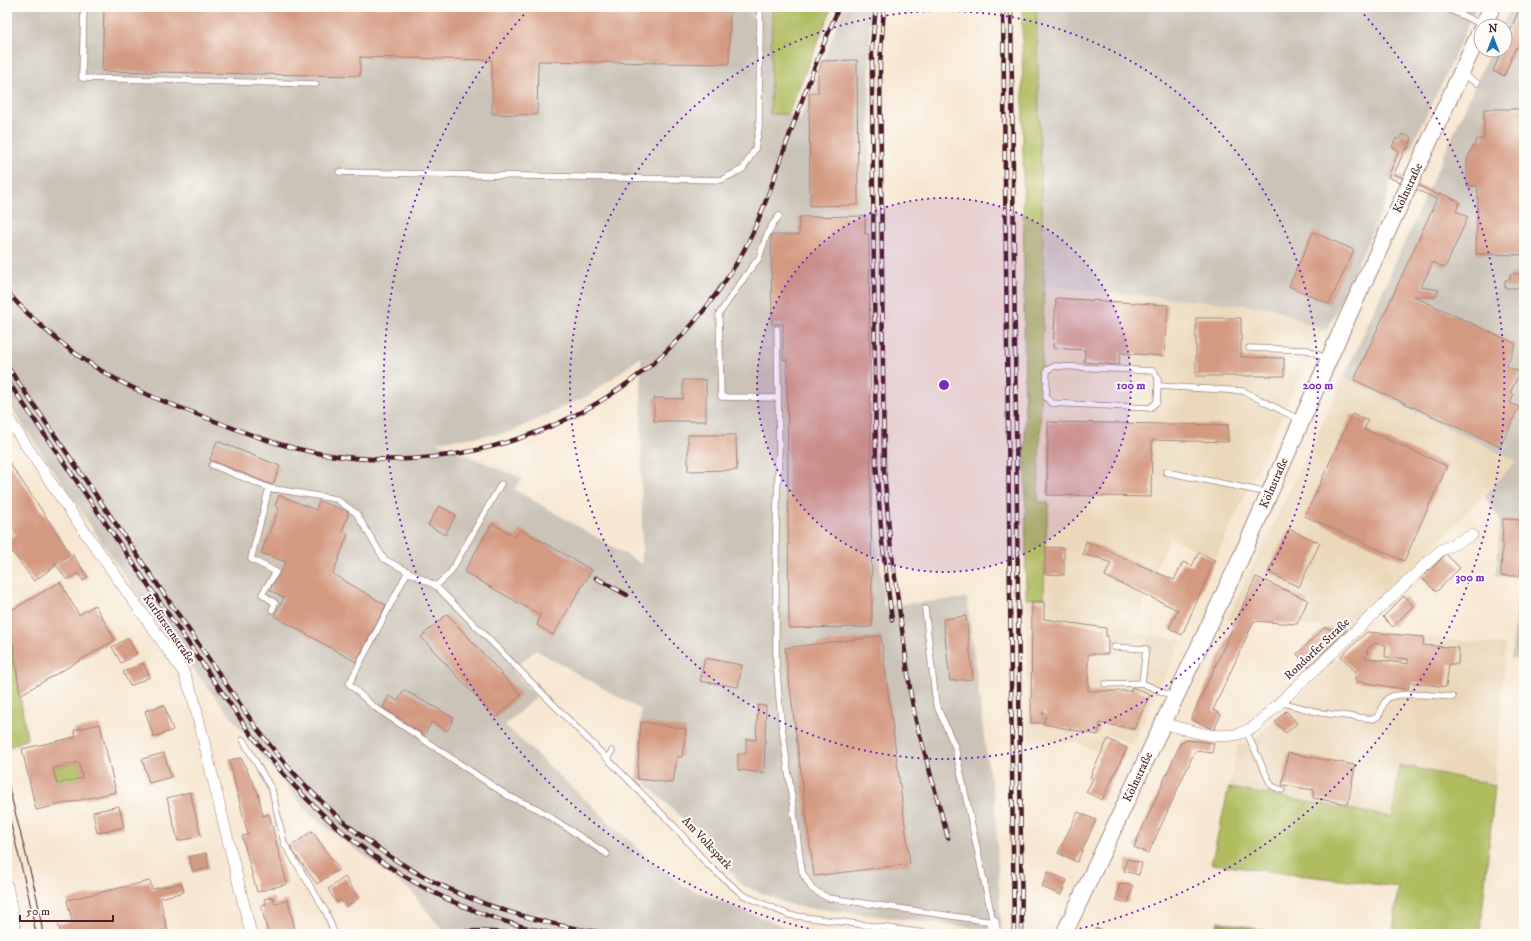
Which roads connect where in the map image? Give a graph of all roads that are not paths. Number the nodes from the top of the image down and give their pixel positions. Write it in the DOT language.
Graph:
graph roads {
  1 [pos="84,7"];
  2 [pos="760,7"];
  3 [pos="1444,7"];
  4 [pos="1492,7"];
  5 [pos="1487,18"];
  6 [pos="1473,22"];
  7 [pos="1473,48"];
  8 [pos="1461,74"];
  9 [pos="1477,83"];
  10 [pos="316,84"];
  11 [pos="339,172"];
  12 [pos="779,216"];
  13 [pos="777,329"];
  14 [pos="1249,348"];
  15 [pos="1328,359"];
  16 [pos="1158,386"];
  17 [pos="778,398"];
  18 [pos="7,417"];
  19 [pos="1301,421"];
  20 [pos="212,464"];
  21 [pos="1166,472"];
  22 [pos="501,484"];
  23 [pos="269,488"];
  24 [pos="1269,493"];
  25 [pos="1472,535"];
  26 [pos="407,573"];
  27 [pos="436,586"];
  28 [pos="925,609"];
  29 [pos="272,610"];
  30 [pos="1114,647"];
  31 [pos="1142,682"];
  32 [pos="1105,684"];
  33 [pos="1453,697"];
  34 [pos="1176,698"];
  35 [pos="1280,702"];
  36 [pos="1164,723"];
  37 [pos="1246,731"];
  38 [pos="243,740"];
  39 [pos="612,751"];
  40 [pos="607,758"];
  41 [pos="1282,790"];
  42 [pos="607,854"];
  43 [pos="7,886"];
  44 [pos="993,922"];
  45 [pos="16,934"];
  46 [pos="251,934"];
  47 [pos="332,934"];
  48 [pos="933,934"];
  49 [pos="995,934"];
  50 [pos="1064,934"];
  1 -- 10 [label="lane"];
  2 -- 11 [label="lane"];
  3 -- 6 [label="lane"];
  4 -- 5 [label="main road, Kölnstraße"];
  7 -- 8 [label="main road, Kölnstraße"];
  8 -- 9 [label="lane"];
  8 -- 15 [label="main road, Kölnstraße"];
  12 -- 17 [label="lane"];
  13 -- 17 [label="lane"];
  14 -- 15 [label="lane"];
  15 -- 19 [label="main road, Kölnstraße"];
  16 -- 16 [label="lane"];
  16 -- 19 [label="lane"];
  17 -- 44 [label="lane"];
  18 -- 46 [label="street, Kurfürstenstraße"];
  19 -- 24 [label="main road, Kölnstraße"];
  20 -- 23 [label="lane"];
  21 -- 24 [label="lane"];
  22 -- 27 [label="lane"];
  23 -- 26 [label="lane"];
  23 -- 29 [label="lane"];
  24 -- 34 [label="main road, Kölnstraße"];
  25 -- 35 [label="street, Rondorfer Straße"];
  26 -- 27 [label="lane"];
  26 -- 42 [label="lane"];
  27 -- 40 [label="lane, Am Volkspark"];
  28 -- 44 [label="lane"];
  30 -- 31 [label="lane"];
  31 -- 32 [label="lane"];
  31 -- 34 [label="lane"];
  33 -- 35 [label="lane"];
  34 -- 36 [label="main road, Kölnstraße"];
  35 -- 37 [label="street, Rondorfer Straße"];
  36 -- 37 [label="street, Rondorfer Straße"];
  36 -- 50 [label="main road, Kölnstraße"];
  37 -- 41 [label="lane"];
  38 -- 47 [label="lane"];
  39 -- 40 [label="lane"];
  40 -- 48 [label="lane, Am Volkspark"];
  43 -- 45 [label="street"];
  44 -- 49 [label="street"];
}
